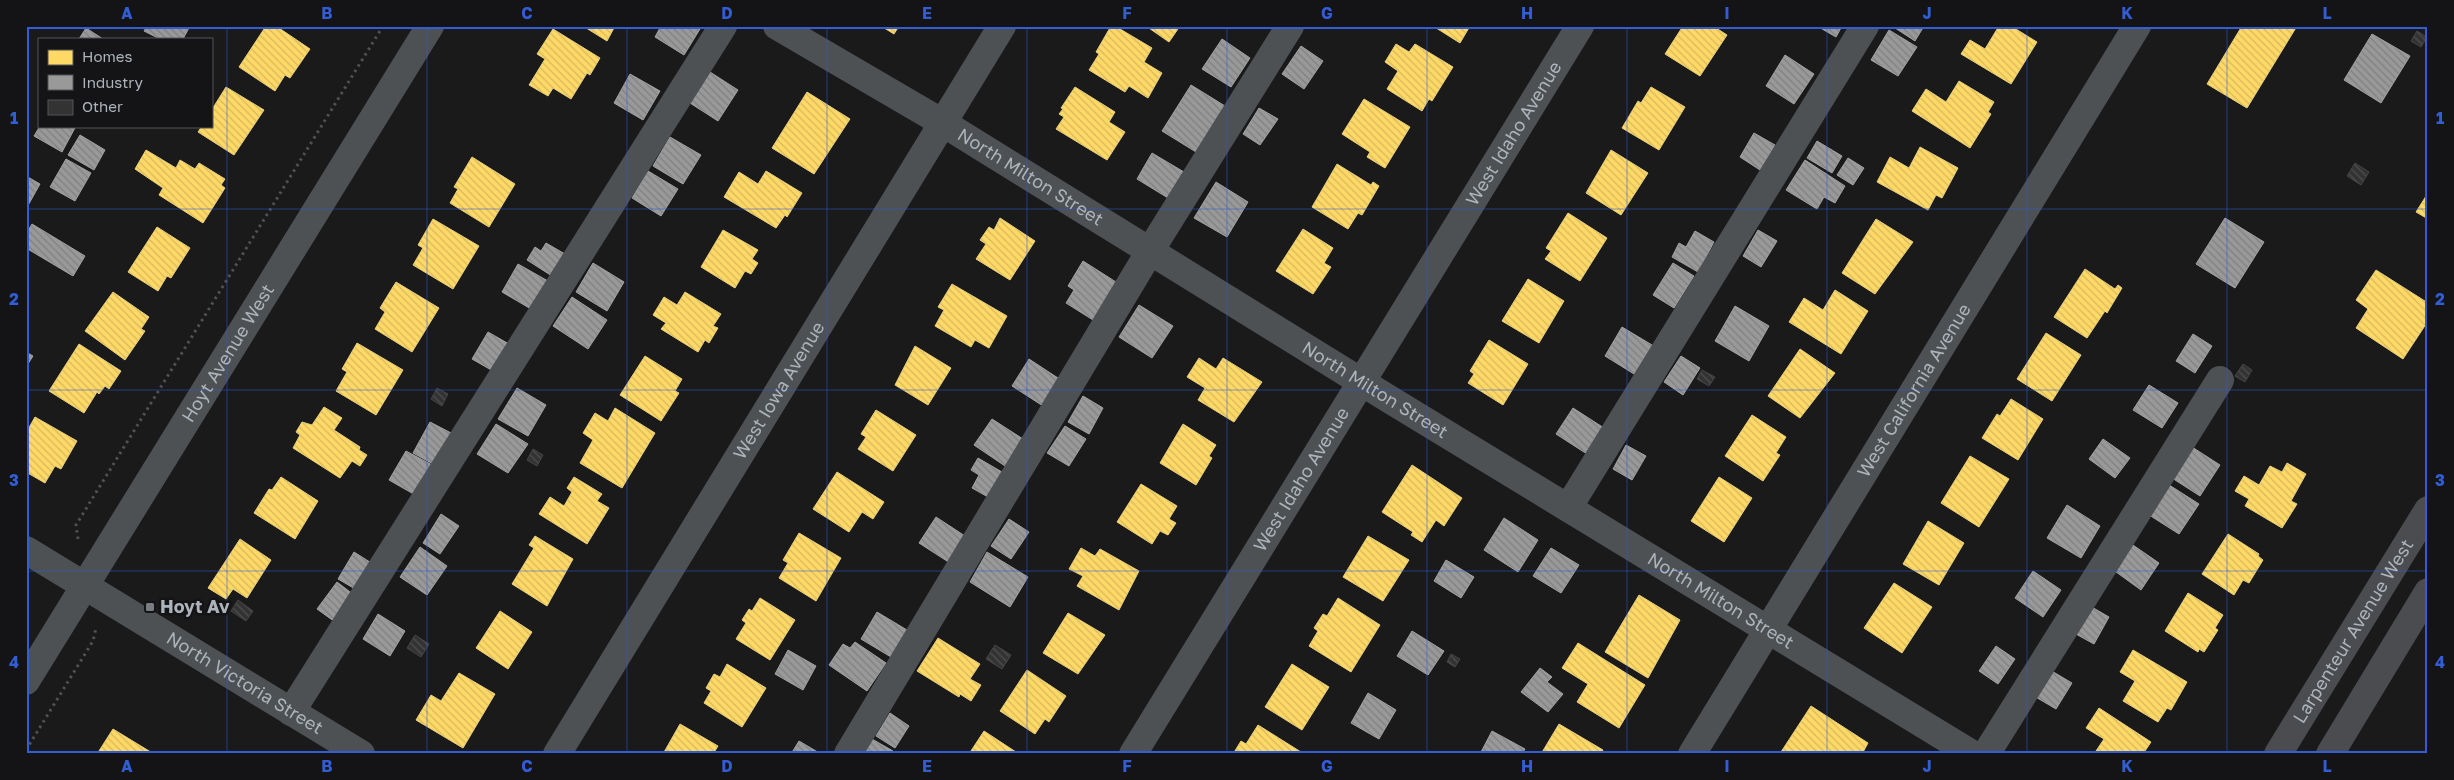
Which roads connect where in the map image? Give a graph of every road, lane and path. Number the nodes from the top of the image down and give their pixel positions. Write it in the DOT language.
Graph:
graph roads {
  1 [pos="383,26"];
  2 [pos="430,26"];
  3 [pos="722,26"];
  4 [pos="777,26"];
  5 [pos="1002,26"];
  6 [pos="1290,26"];
  7 [pos="1580,26"];
  8 [pos="1865,26"];
  9 [pos="2137,26"];
  10 [pos="943,123"];
  11 [pos="1150,251"];
  12 [pos="2220,380"];
  13 [pos="1361,382"];
  14 [pos="1568,508"];
  15 [pos="2428,510"];
  16 [pos="78,539"];
  17 [pos="26,550"];
  18 [pos="85,586"];
  19 [pos="2428,592"];
  20 [pos="96,627"];
  21 [pos="1768,630"];
  22 [pos="26,680"];
  23 [pos="291,712"];
  24 [pos="26,750"];
  25 [pos="362,754"];
  26 [pos="557,754"];
  27 [pos="848,754"];
  28 [pos="1133,754"];
  29 [pos="1692,754"];
  30 [pos="1972,754"];
  31 [pos="1986,754"];
  32 [pos="2278,754"];
  33 [pos="2330,754"];
  1 -- 16 [label="path"];
  2 -- 18 [label="street, Hoyt Avenue West"];
  3 -- 23 [label="street"];
  4 -- 10 [label="street, North Milton Street"];
  5 -- 10 [label="street, West Iowa Avenue"];
  6 -- 11 [label="street"];
  7 -- 13 [label="street, West Idaho Avenue"];
  8 -- 14 [label="street"];
  9 -- 21 [label="street, West California Avenue"];
  10 -- 11 [label="street, North Milton Street"];
  10 -- 26 [label="street, West Iowa Avenue"];
  11 -- 13 [label="street, North Milton Street"];
  11 -- 27 [label="street"];
  12 -- 31 [label="street"];
  13 -- 14 [label="street, North Milton Street"];
  13 -- 28 [label="street, West Idaho Avenue"];
  14 -- 21 [label="street, North Milton Street"];
  15 -- 32 [label="main road, Larpenteur Avenue West"];
  17 -- 18 [label="street, North Victoria Street"];
  18 -- 22 [label="street, Hoyt Avenue West"];
  18 -- 23 [label="street, North Victoria Street"];
  19 -- 33 [label="main road"];
  20 -- 24 [label="path"];
  21 -- 29 [label="street, West California Avenue"];
  21 -- 30 [label="street, North Milton Street"];
  23 -- 25 [label="street, North Victoria Street"];
}
